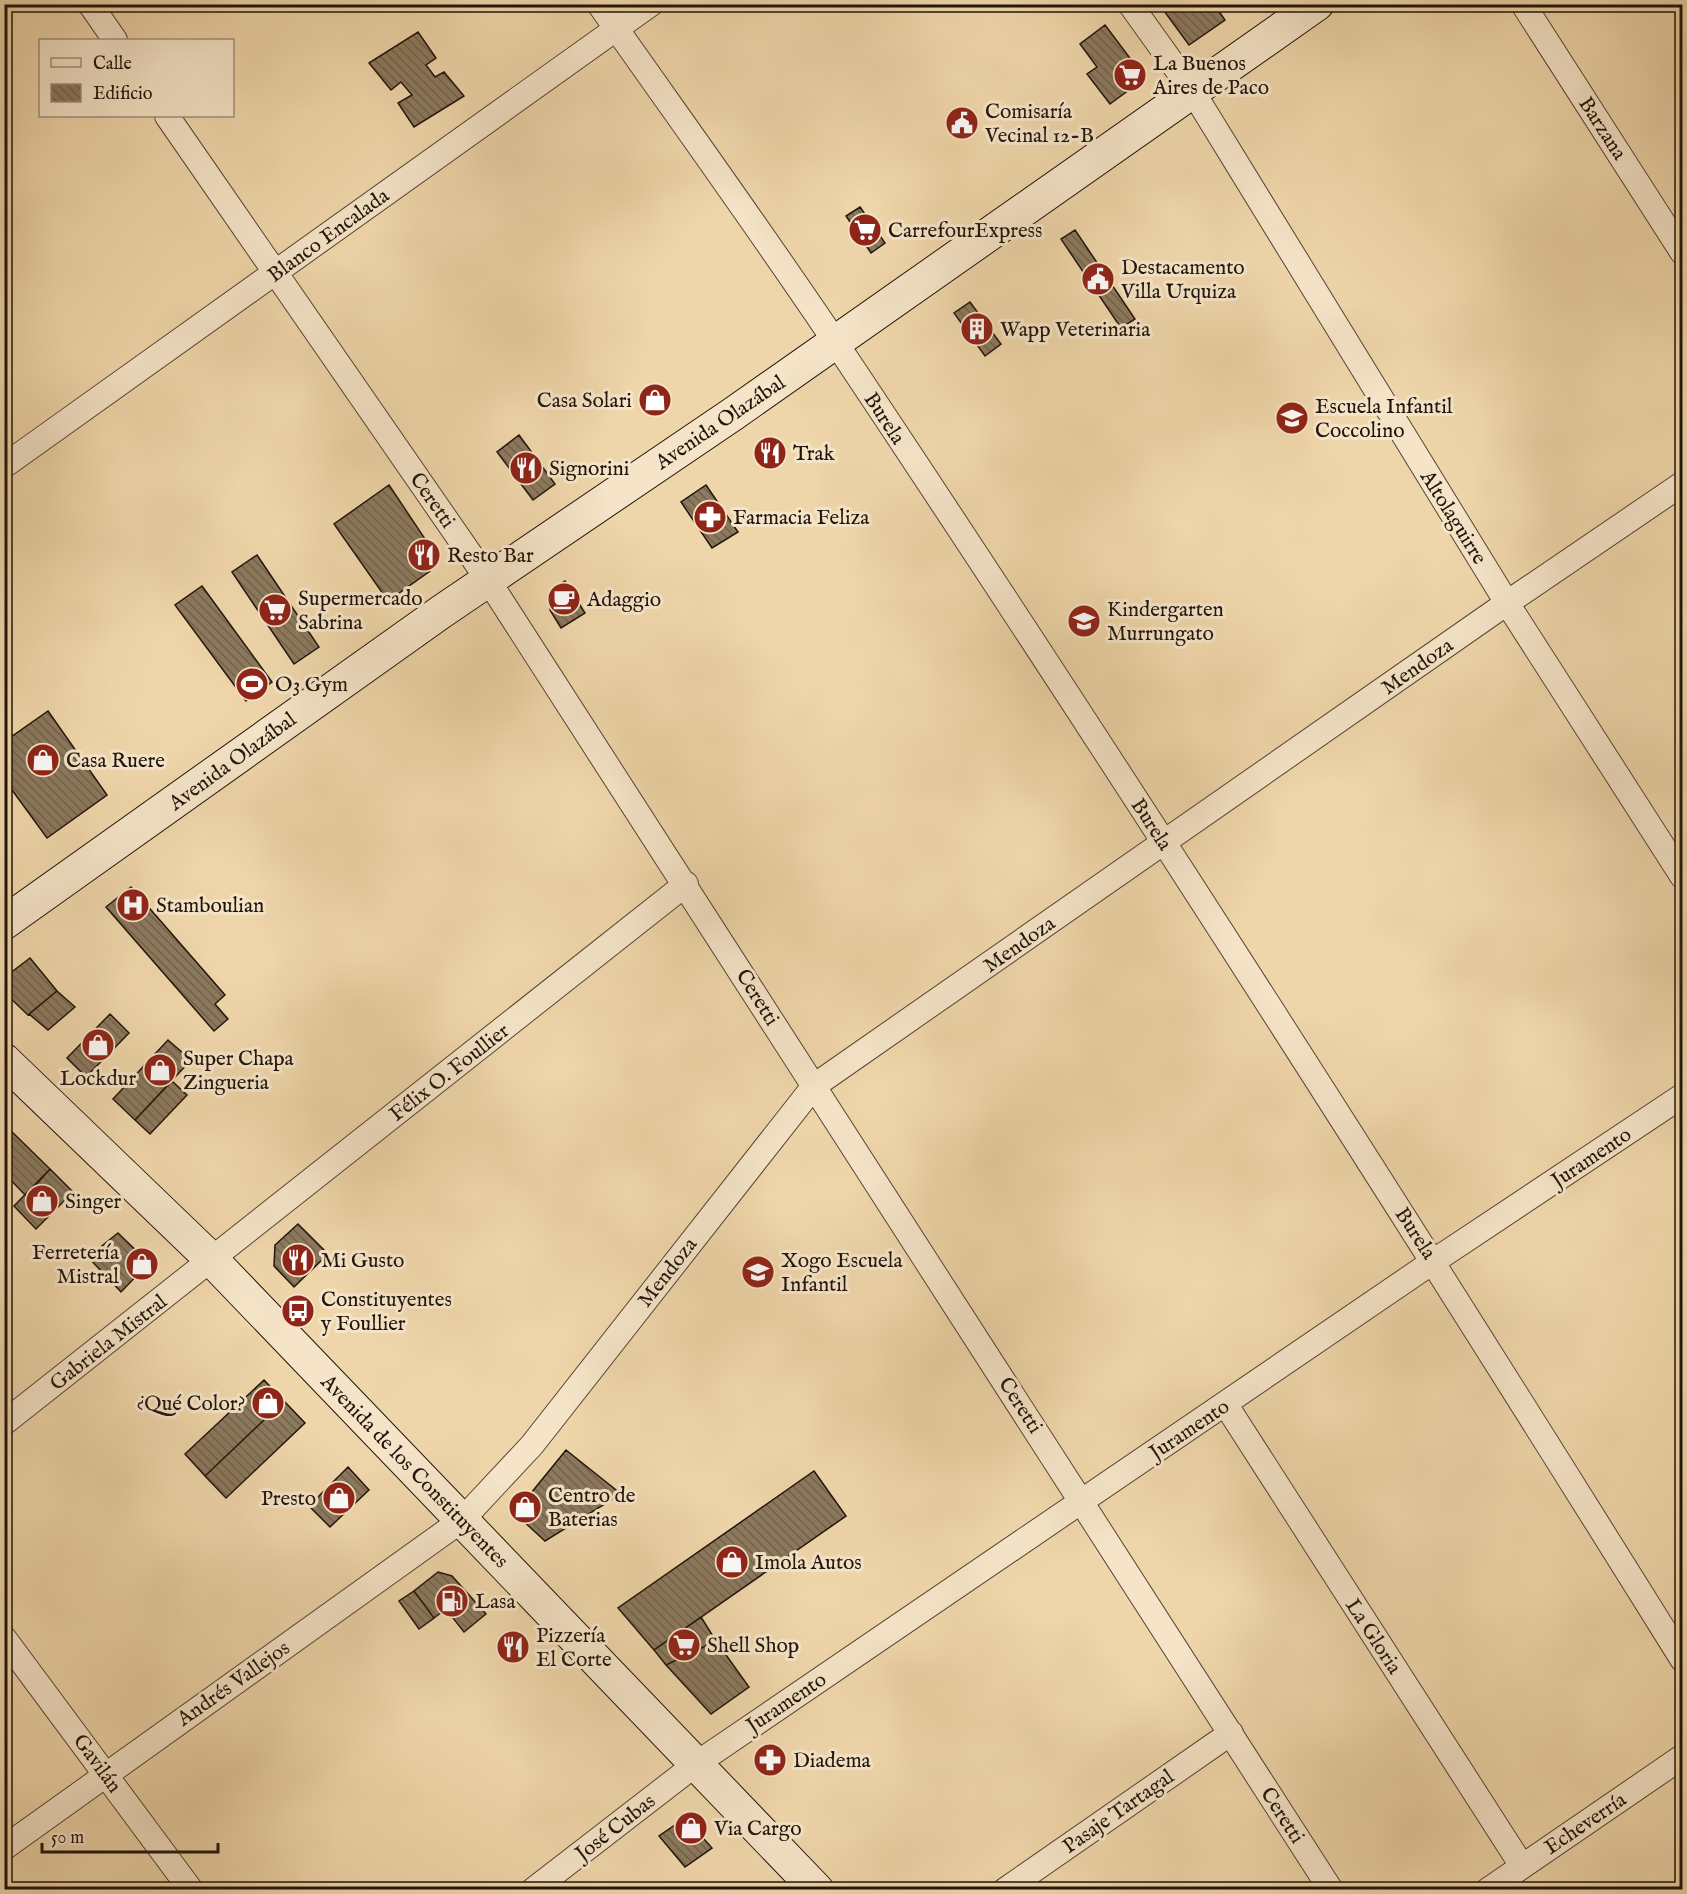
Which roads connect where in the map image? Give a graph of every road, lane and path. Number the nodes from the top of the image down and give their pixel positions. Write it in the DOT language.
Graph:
graph roads {
  1 [pos="90,4"];
  2 [pos="599,4"];
  3 [pos="651,4"];
  4 [pos="1130,4"];
  5 [pos="1317,4"];
  6 [pos="1523,4"];
  7 [pos="616,29"];
  8 [pos="114,39"];
  9 [pos="1193,92"];
  10 [pos="168,117"];
  11 [pos="1683,252"];
  12 [pos="276,273"];
  13 [pos="836,342"];
  14 [pos="4,466"];
  15 [pos="1683,484"];
  16 [pos="488,580"];
  17 [pos="1507,603"];
  18 [pos="1164,843"];
  19 [pos="1683,876"];
  20 [pos="686,884"];
  21 [pos="9,912"];
  22 [pos="4,1060"];
  23 [pos="814,1086"];
  24 [pos="1683,1096"];
  25 [pos="212,1260"];
  26 [pos="1434,1261"];
  27 [pos="1226,1405"];
  28 [pos="4,1423"];
  29 [pos="1083,1501"];
  30 [pos="462,1520"];
  31 [pos="4,1638"];
  32 [pos="1683,1659"];
  33 [pos="1231,1733"];
  34 [pos="1683,1757"];
  35 [pos="696,1764"];
  36 [pos="105,1774"];
  37 [pos="4,1848"];
  38 [pos="1522,1866"];
  39 [pos="191,1890"];
  40 [pos="534,1890"];
  41 [pos="817,1890"];
  42 [pos="1005,1890"];
  43 [pos="1331,1890"];
  44 [pos="1488,1890"];
  1 -- 8 [label="street"];
  2 -- 7 [label="street, Burela"];
  3 -- 7 [label="street, Blanco Encalada"];
  4 -- 9 [label="street, Altolaguirre"];
  5 -- 9 [label="main road, Avenida Olazábal"];
  6 -- 11 [label="street, Barzana"];
  7 -- 12 [label="street, Blanco Encalada"];
  7 -- 13 [label="street, Burela"];
  9 -- 13 [label="main road, Avenida Olazábal"];
  9 -- 17 [label="street, Altolaguirre"];
  10 -- 12 [label="street, Ceretti"];
  12 -- 14 [label="street, Blanco Encalada"];
  12 -- 16 [label="street, Ceretti"];
  13 -- 16 [label="main road, Avenida Olazábal"];
  13 -- 18 [label="street, Burela"];
  15 -- 17 [label="street, Mendoza"];
  16 -- 20 [label="street, Ceretti"];
  16 -- 21 [label="main road, Avenida Olazábal"];
  17 -- 18 [label="street, Mendoza"];
  17 -- 19 [label="street, Altolaguirre"];
  18 -- 23 [label="street, Mendoza"];
  18 -- 26 [label="street, Burela"];
  20 -- 23 [label="street, Ceretti"];
  20 -- 25 [label="street, Félix O. Foullier"];
  22 -- 25 [label="main road, Avenida de los Constituyentes"];
  23 -- 29 [label="street, Ceretti"];
  23 -- 30 [label="street, Mendoza"];
  24 -- 26 [label="street, Juramento"];
  25 -- 28 [label="street, Gabriela Mistral"];
  25 -- 30 [label="main road, Avenida de los Constituyentes"];
  26 -- 27 [label="street, Juramento"];
  26 -- 32 [label="street, Burela"];
  27 -- 29 [label="street, Juramento"];
  27 -- 38 [label="street, La Gloria"];
  29 -- 33 [label="street, Ceretti"];
  29 -- 35 [label="street, Juramento"];
  30 -- 35 [label="main road, Avenida de los Constituyentes"];
  30 -- 36 [label="street, Andrés Vallejos"];
  31 -- 36 [label="street, Gavilán"];
  33 -- 42 [label="street, Pasaje Tartagal"];
  33 -- 43 [label="street, Ceretti"];
  34 -- 38 [label="street, Echeverría"];
  35 -- 40 [label="street, José Cubas"];
  35 -- 41 [label="main road, Avenida de los Constituyentes"];
  36 -- 37 [label="street, Andrés Vallejos"];
  36 -- 39 [label="street, Gavilán"];
  38 -- 44 [label="street, Echeverría"];
}
